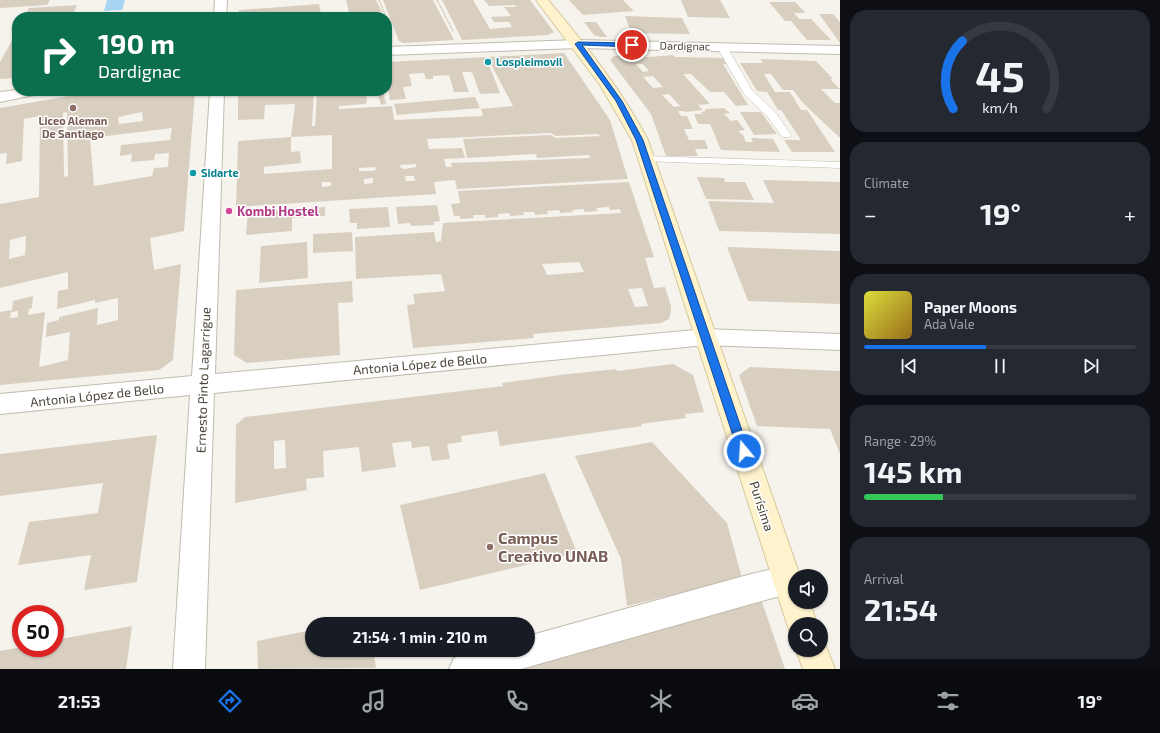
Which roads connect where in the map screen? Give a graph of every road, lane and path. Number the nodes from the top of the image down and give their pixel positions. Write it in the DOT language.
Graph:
graph roads {
  1 [pos="221,0"];
  2 [pos="380,0"];
  3 [pos="437,0"];
  4 [pos="542,0"];
  5 [pos="220,12"];
  6 [pos="384,12"];
  7 [pos="454,34"];
  8 [pos="578,44"];
  9 [pos="722,47"];
  10 [pos="840,50"];
  11 [pos="392,51"];
  12 [pos="12,95"];
  13 [pos="217,96"];
  14 [pos="0,97"];
  15 [pos="786,135"];
  16 [pos="647,159"];
  17 [pos="840,165"];
  18 [pos="706,337"];
  19 [pos="840,342"];
  20 [pos="203,384"];
  21 [pos="0,404"];
  22 [pos="786,581"];
  23 [pos="799,617"];
  24 [pos="815,657"];
  25 [pos="189,669"];
  26 [pos="464,669"];
  27 [pos="819,669"];
  1 -- 5 [label="street"];
  2 -- 6 [label="path"];
  3 -- 7 [label="path"];
  4 -- 8 [label="main road, Purísima"];
  8 -- 9 [label="street, Dardignac"];
  8 -- 11 [label="street, Dardignac"];
  8 -- 16 [label="main road, Purísima"];
  9 -- 10 [label="street, Dardignac"];
  9 -- 15 [label="lane"];
  12 -- 14 [label="street"];
  13 -- 20 [label="street, Ernesto Pinto Lagarrigue"];
  16 -- 17 [label="lane"];
  16 -- 18 [label="main road, Purísima"];
  18 -- 19 [label="street, Antonia López de Bello"];
  18 -- 20 [label="street, Antonia López de Bello"];
  18 -- 22 [label="main road, Purísima"];
  20 -- 21 [label="street, Antonia López de Bello"];
  20 -- 25 [label="street, Ernesto Pinto Lagarrigue"];
  22 -- 23 [label="main road, Purísima"];
  22 -- 26 [label="street"];
  24 -- 27 [label="main road"];
}
